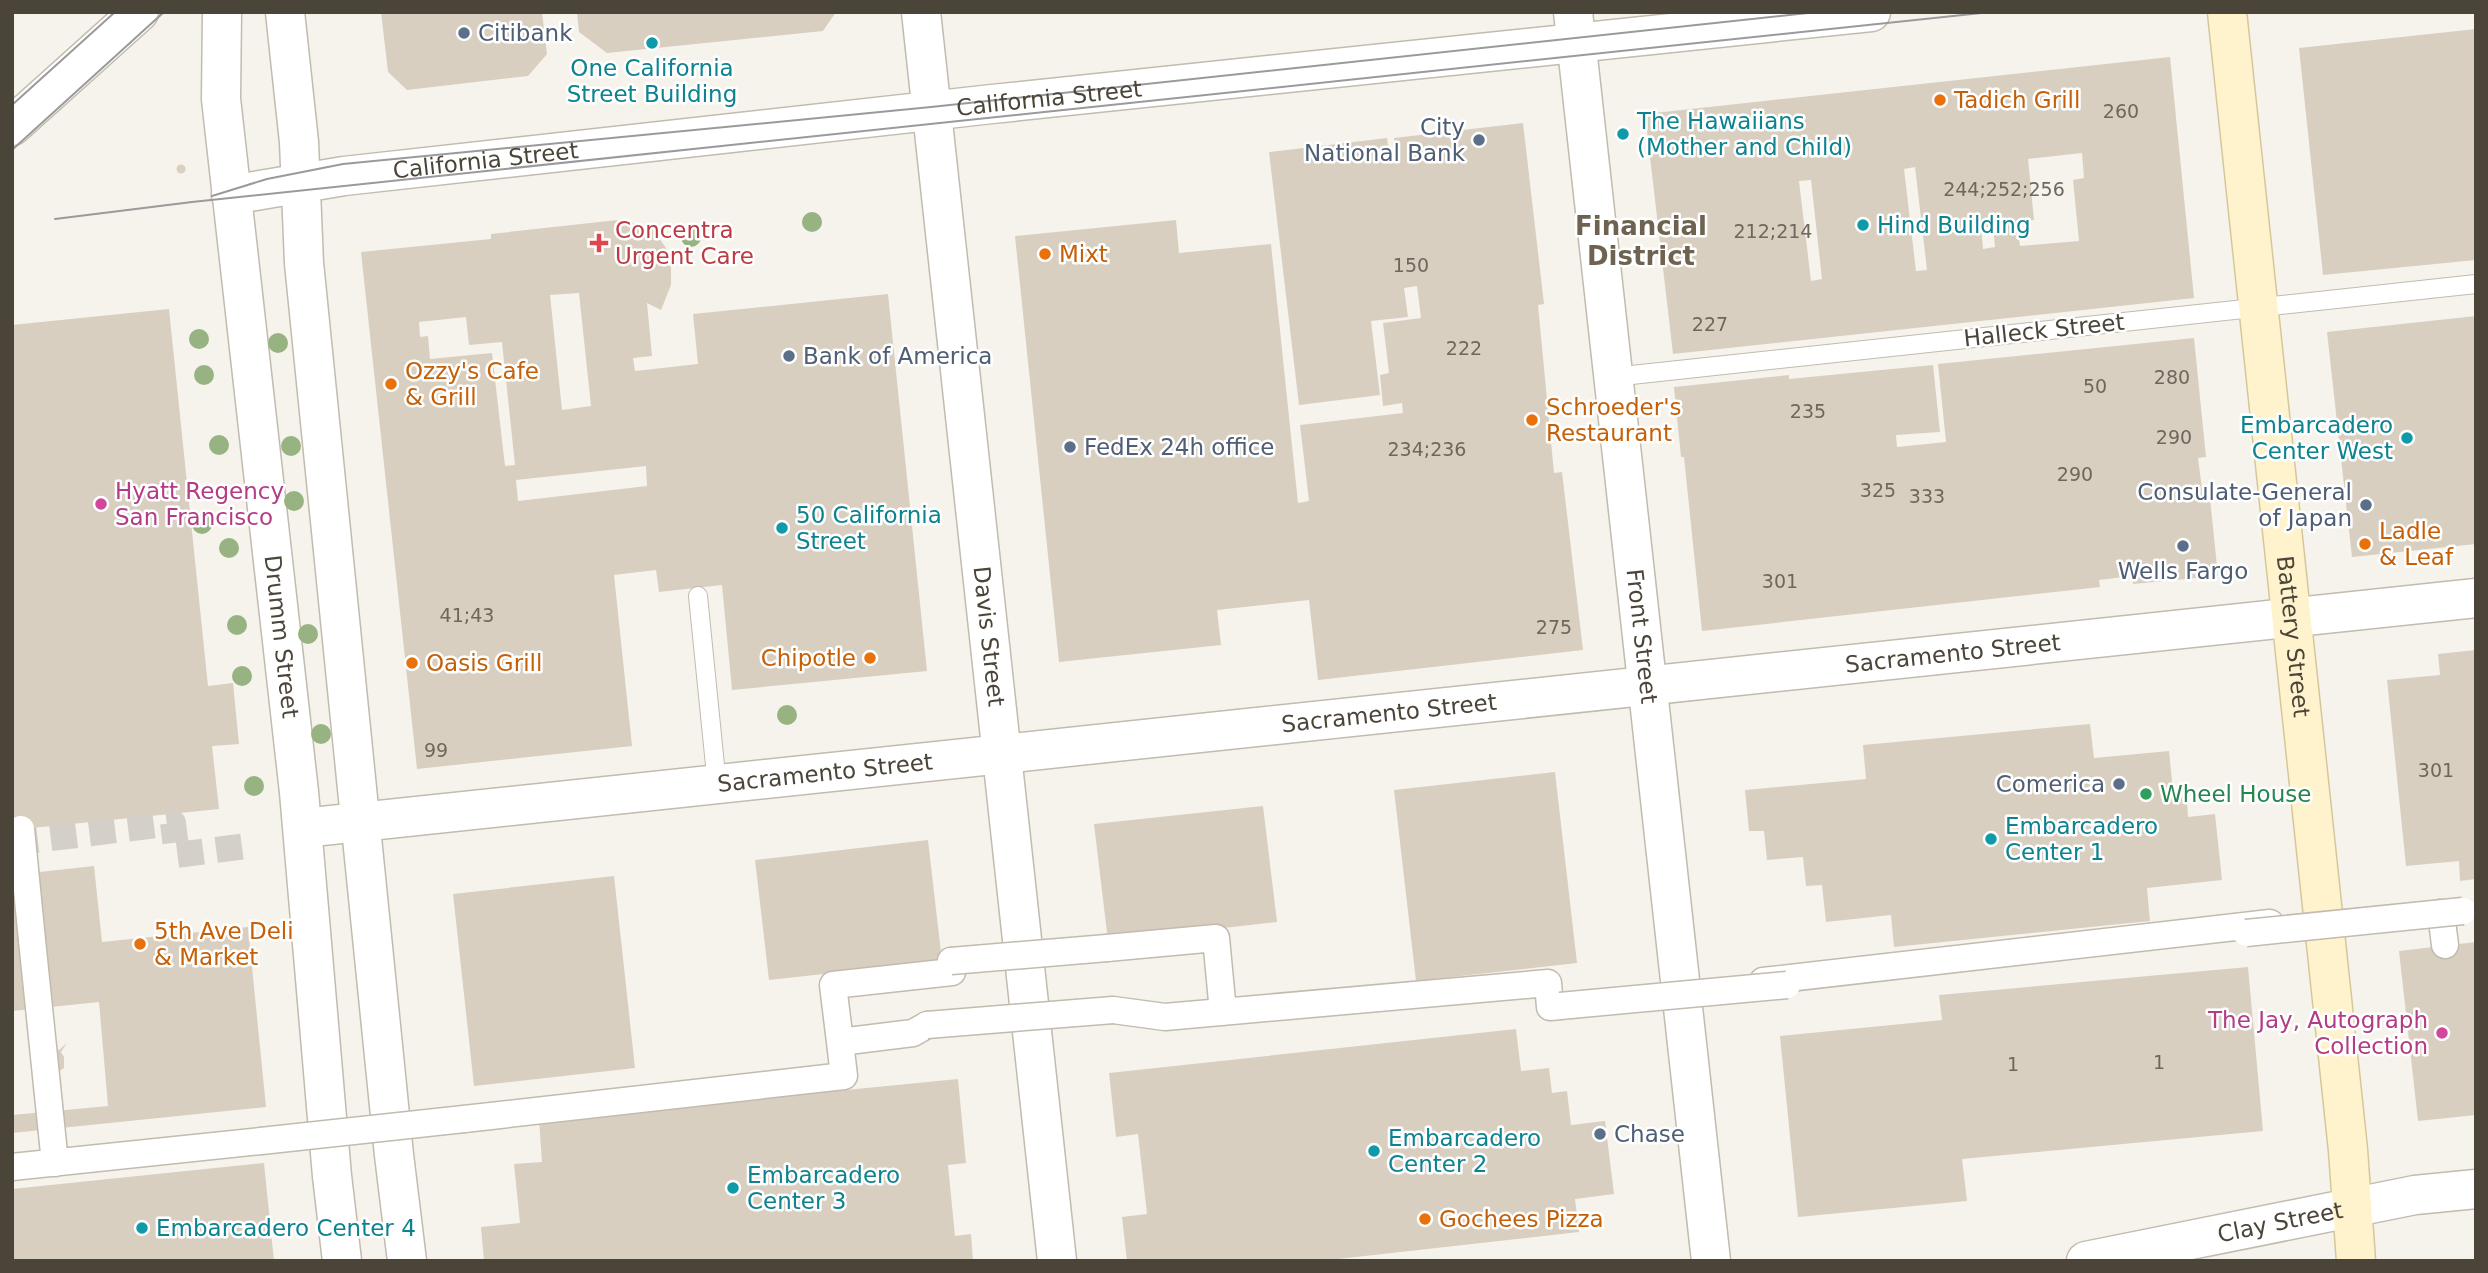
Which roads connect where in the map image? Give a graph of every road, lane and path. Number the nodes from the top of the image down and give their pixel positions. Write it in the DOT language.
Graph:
graph roads {
  1 [pos="139,12"];
  2 [pos="222,12"];
  3 [pos="285,12"];
  4 [pos="921,12"];
  5 [pos="1871,12"];
  6 [pos="2227,12"];
  7 [pos="1575,28"];
  8 [pos="932,112"];
  9 [pos="12,126"];
  10 [pos="302,183"];
  11 [pos="231,195"];
  12 [pos="2476,284"];
  13 [pos="2258,308"];
  14 [pos="1613,377"];
  15 [pos="698,596"];
  16 [pos="2476,598"];
  17 [pos="2291,617"];
  18 [pos="1647,685"];
  19 [pos="1001,754"];
  20 [pos="717,785"];
  21 [pos="361,822"];
  22 [pos="303,828"];
  23 [pos="21,829"];
  24 [pos="2460,909"];
  25 [pos="2384,913"];
  26 [pos="2270,923"];
  27 [pos="2445,945"];
  28 [pos="1747,983"];
  29 [pos="1223,1012"];
  30 [pos="840,1042"];
  31 [pos="55,1163"];
  32 [pos="12,1167"];
  33 [pos="2476,1189"];
  34 [pos="2352,1208"];
  35 [pos="342,1261"];
  36 [pos="407,1261"];
  37 [pos="1057,1261"];
  38 [pos="1710,1261"];
  39 [pos="2087,1261"];
  40 [pos="2356,1261"];
  1 -- 9 [label="street"];
  2 -- 11 [label="street, Drumm Street"];
  3 -- 10 [label="street"];
  4 -- 8 [label="street, Davis Street"];
  5 -- 7 [label="street, California Street"];
  6 -- 13 [label="main road, Battery Street"];
  7 -- 8 [label="street, California Street"];
  7 -- 14 [label="street, Front Street"];
  8 -- 10 [label="street, California Street"];
  8 -- 19 [label="street, Davis Street"];
  10 -- 11 [label="street, California Street"];
  10 -- 21 [label="street"];
  11 -- 22 [label="street, Drumm Street"];
  12 -- 13 [label="lane, Halleck Street"];
  13 -- 14 [label="lane, Halleck Street"];
  13 -- 17 [label="main road, Battery Street"];
  14 -- 18 [label="street, Front Street"];
  15 -- 20 [label="lane"];
  16 -- 17 [label="street, Sacramento Street"];
  17 -- 18 [label="street, Sacramento Street"];
  17 -- 34 [label="main road, Battery Street"];
  18 -- 19 [label="street, Sacramento Street"];
  18 -- 38 [label="street, Front Street"];
  19 -- 20 [label="street, Sacramento Street"];
  19 -- 37 [label="street, Davis Street"];
  20 -- 21 [label="street, Sacramento Street"];
  21 -- 22 [label="street, Sacramento Street"];
  21 -- 36 [label="street"];
  22 -- 35 [label="street, Drumm Street"];
  23 -- 31 [label="street, bridge"];
  24 -- 25 [label="street"];
  24 -- 27 [label="street"];
  24 -- 29 [label="street, bridge"];
  26 -- 28 [label="street"];
  29 -- 30 [label="street, bridge"];
  29 -- 30 [label="street, bridge"];
  30 -- 31 [label="street, bridge"];
  31 -- 32 [label="street"];
  33 -- 34 [label="street, Clay Street"];
  34 -- 39 [label="street, Clay Street"];
  34 -- 40 [label="main road, Battery Street"];
}
